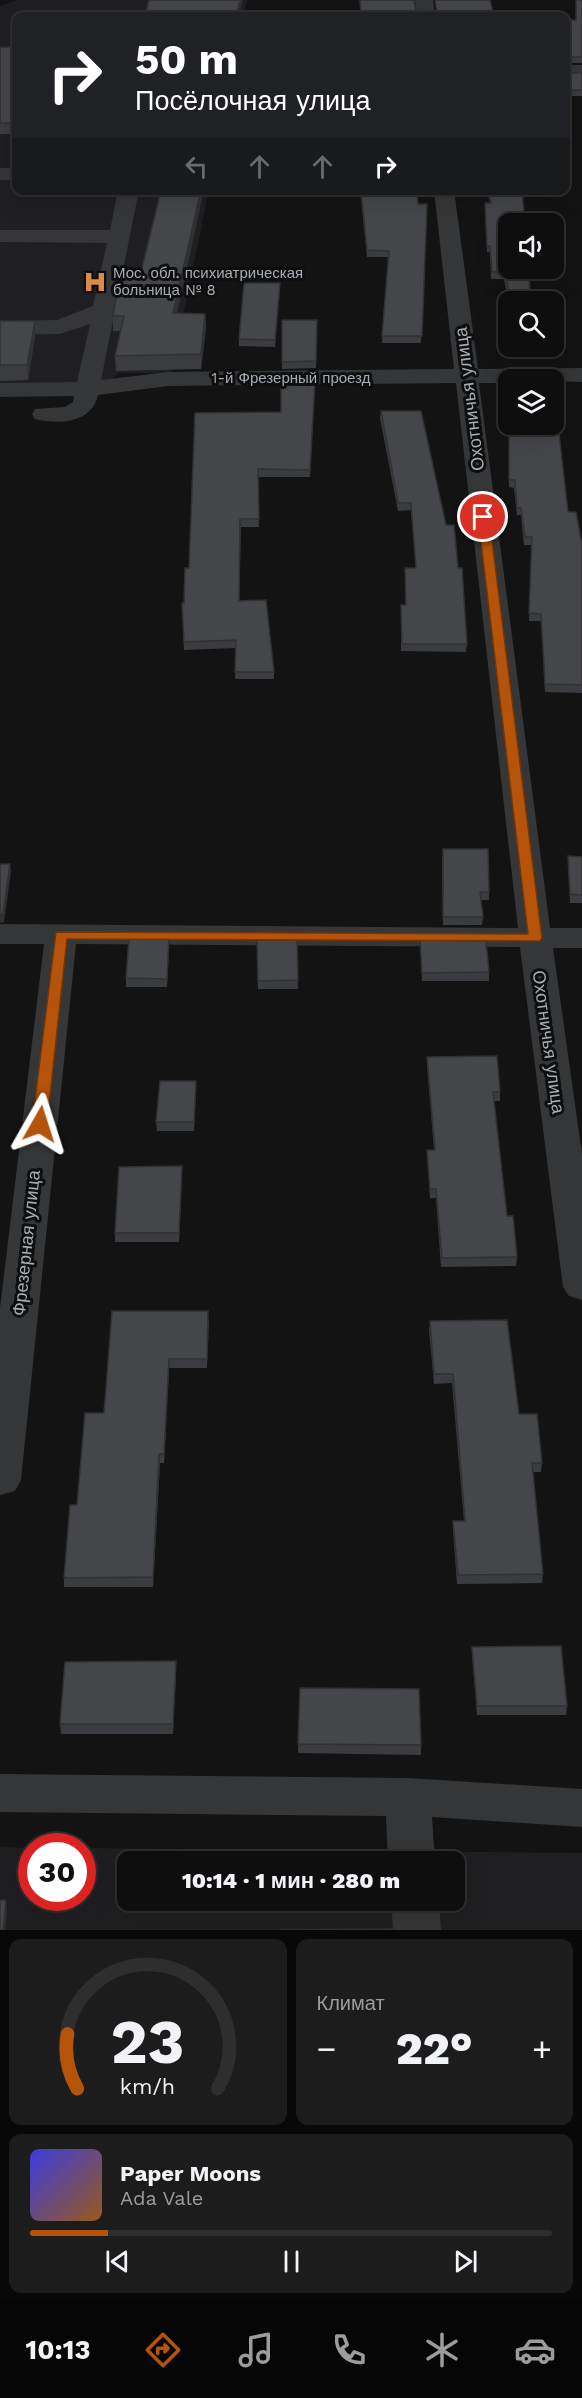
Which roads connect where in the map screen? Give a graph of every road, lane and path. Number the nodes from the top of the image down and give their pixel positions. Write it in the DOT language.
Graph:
graph roads {
  1 [pos="128,195"];
  2 [pos="445,195"];
  3 [pos="0,236"];
  4 [pos="119,237"];
  5 [pos="104,310"];
  6 [pos="1,327"];
  7 [pos="582,375"];
  8 [pos="466,377"];
  9 [pos="87,389"];
  10 [pos="0,390"];
  11 [pos="44,414"];
  12 [pos="0,934"];
  13 [pos="61,934"];
  14 [pos="535,938"];
  15 [pos="582,938"];
  16 [pos="582,1287"];
  17 [pos="0,1480"];
  18 [pos="0,1793"];
  19 [pos="408,1797"];
  20 [pos="582,1808"];
  21 [pos="411,1851"];
  22 [pos="416,1911"];
  23 [pos="417,1930"];
  1 -- 4 [label="street"];
  2 -- 8 [label="street, Охотничья улица"];
  3 -- 4 [label="street"];
  4 -- 5 [label="street"];
  5 -- 6 [label="street"];
  5 -- 9 [label="street"];
  7 -- 8 [label="street, 1-й Фрезерный проезд"];
  8 -- 9 [label="street, 1-й Фрезерный проезд"];
  8 -- 14 [label="street, Охотничья улица"];
  9 -- 10 [label="street, 1-й Фрезерный проезд"];
  9 -- 11 [label="street"];
  12 -- 13 [label="street"];
  13 -- 14 [label="street"];
  13 -- 17 [label="street, Фрезерная улица"];
  14 -- 15 [label="street"];
  14 -- 16 [label="street, Охотничья улица"];
  18 -- 19 [label="street"];
  19 -- 20 [label="street"];
  19 -- 21 [label="street"];
  22 -- 23 [label="street"];
}
